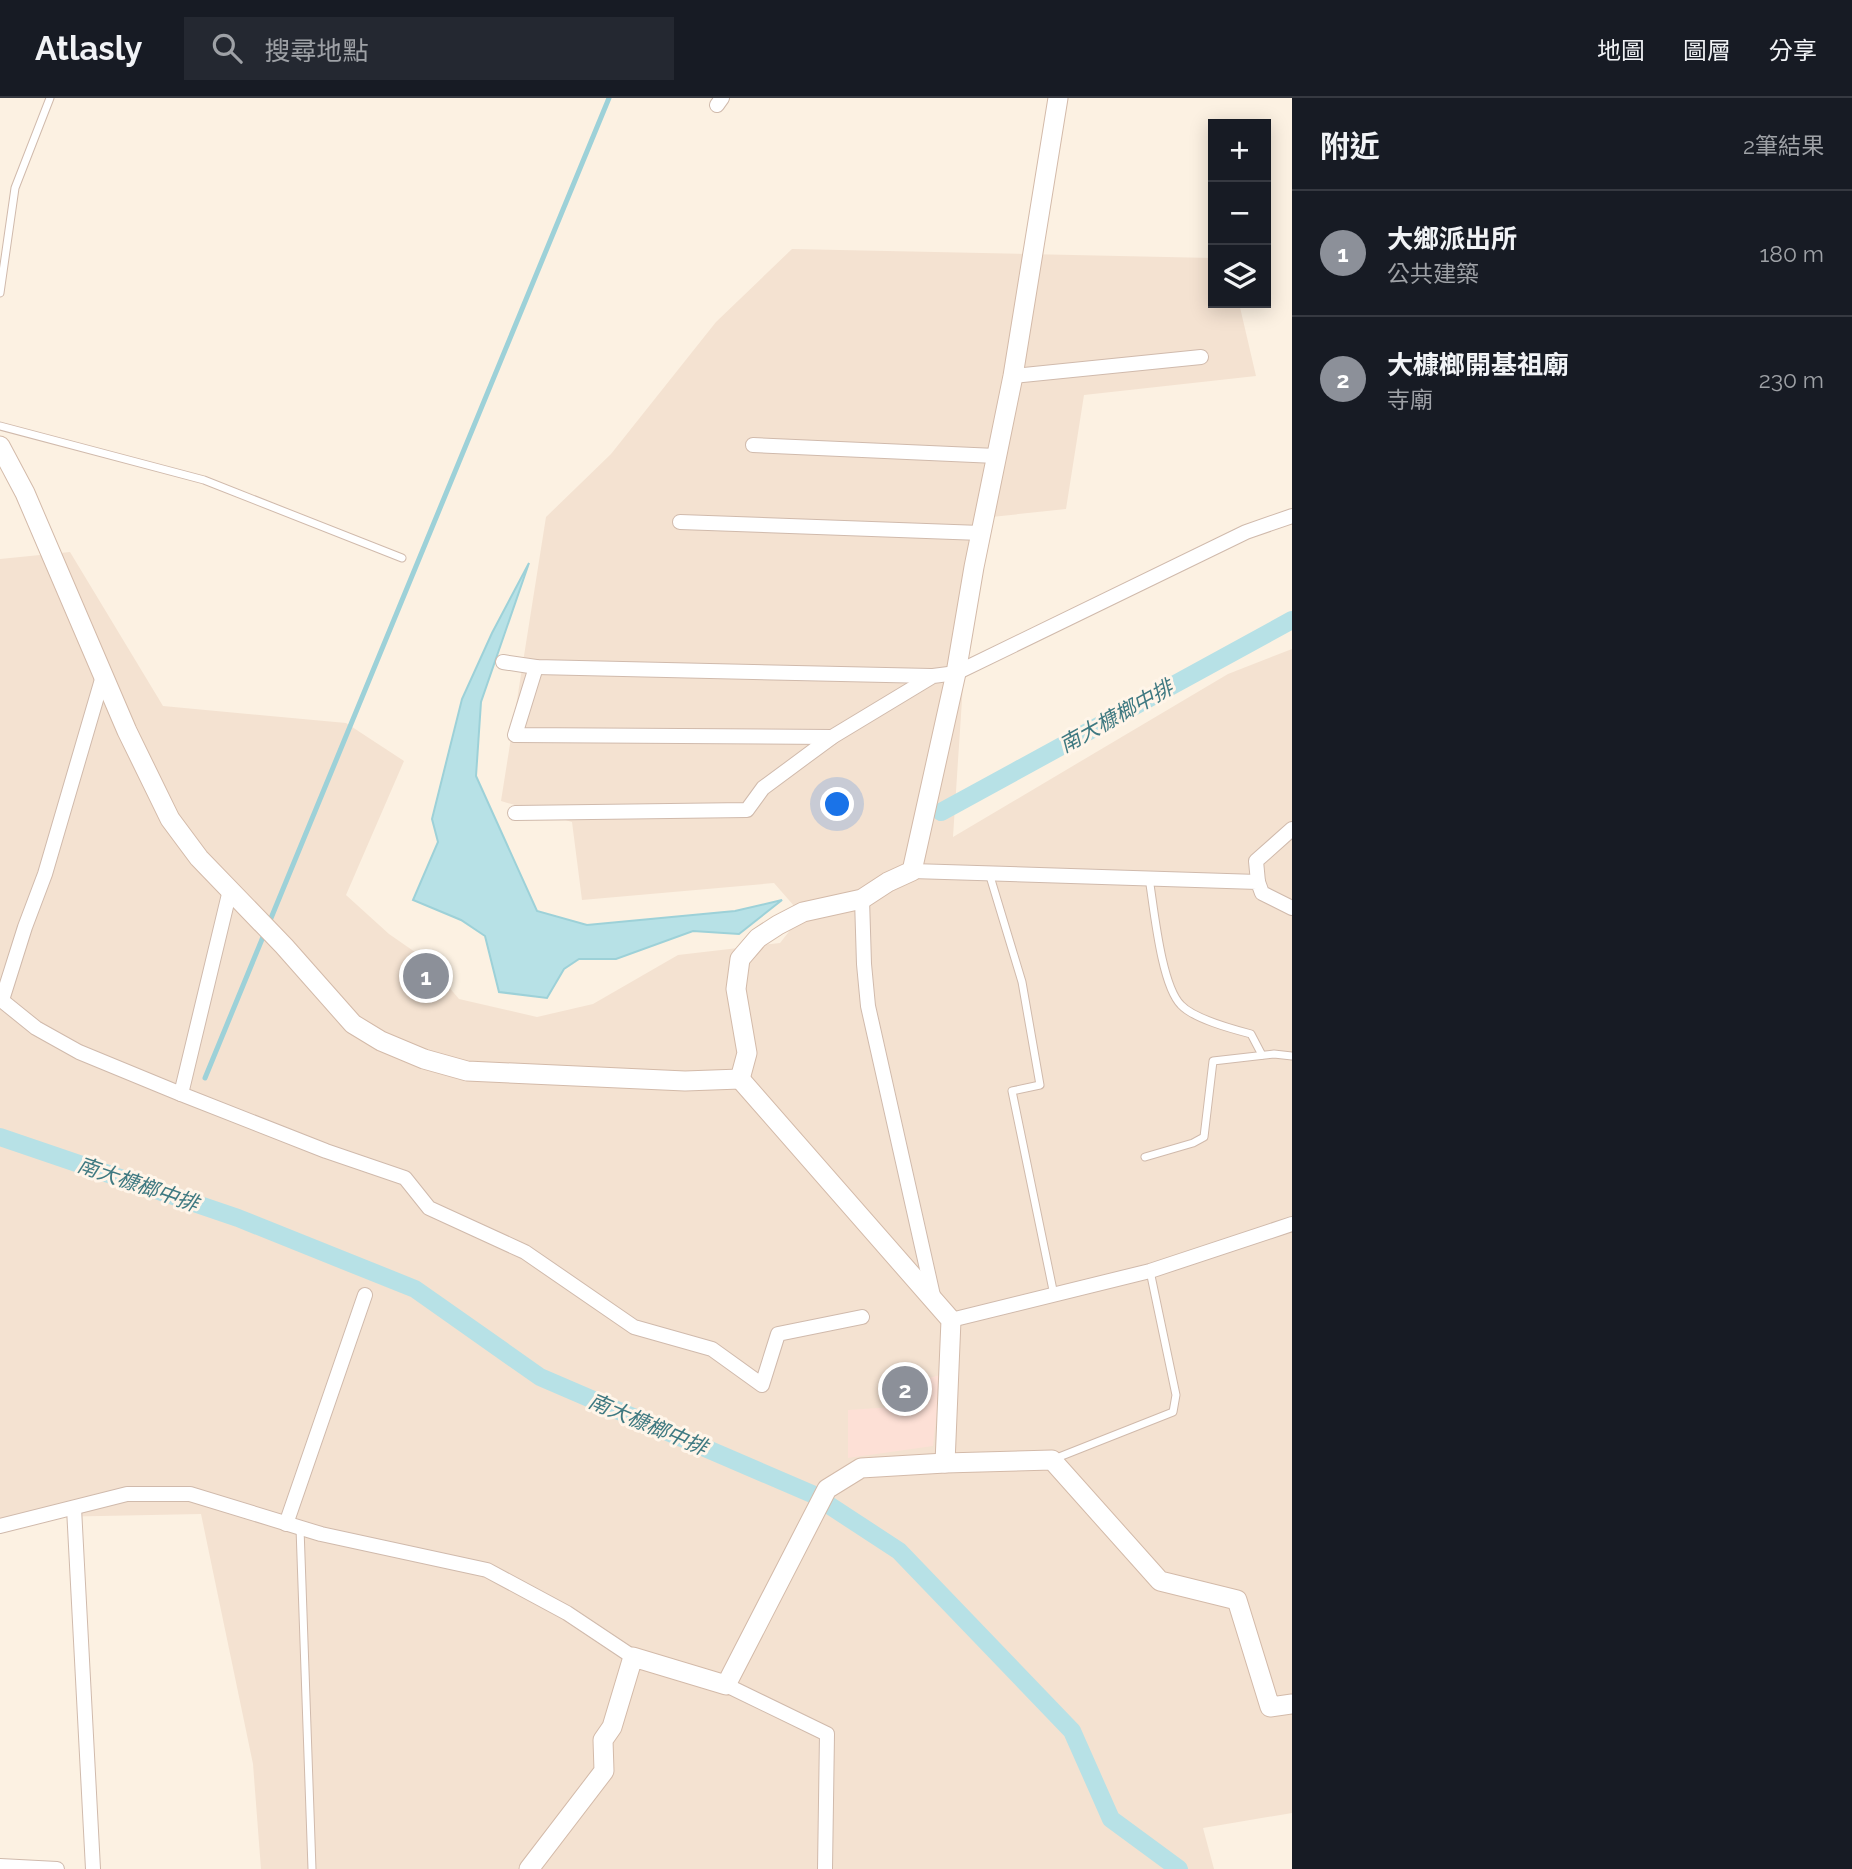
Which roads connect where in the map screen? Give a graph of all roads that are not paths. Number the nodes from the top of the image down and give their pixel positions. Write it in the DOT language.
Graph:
graph roads {
  1 [pos="50,98"];
  2 [pos="1058,98"];
  3 [pos="0,293"];
  4 [pos="1201,358"];
  5 [pos="1013,376"];
  6 [pos="0,426"];
  7 [pos="753,445"];
  8 [pos="0,446"];
  9 [pos="996,456"];
  10 [pos="1292,516"];
  11 [pos="680,522"];
  12 [pos="981,533"];
  13 [pos="402,558"];
  14 [pos="503,662"];
  15 [pos="537,667"];
  16 [pos="956,673"];
  17 [pos="103,676"];
  18 [pos="933,676"];
  19 [pos="832,737"];
  20 [pos="515,813"];
  21 [pos="1292,829"];
  22 [pos="912,871"];
  23 [pos="989,873"];
  24 [pos="1149,878"];
  25 [pos="1258,882"];
  26 [pos="230,890"];
  27 [pos="862,899"];
  28 [pos="1292,908"];
  29 [pos="1,1000"];
  30 [pos="1262,1055"];
  31 [pos="1292,1056"];
  32 [pos="740,1079"];
  33 [pos="181,1094"];
  34 [pos="1145,1157"];
  35 [pos="1292,1224"];
  36 [pos="1150,1270"];
  37 [pos="365,1294"];
  38 [pos="1054,1294"];
  39 [pos="935,1301"];
  40 [pos="862,1317"];
  41 [pos="951,1320"];
  42 [pos="1052,1460"];
  43 [pos="945,1463"];
  44 [pos="74,1508"];
  45 [pos="0,1526"];
  46 [pos="293,1526"];
  47 [pos="633,1657"];
  48 [pos="726,1685"];
  49 [pos="1292,1704"];
  50 [pos="0,1866"];
  51 [pos="535,1866"];
  52 [pos="57,1869"];
  53 [pos="93,1869"];
  54 [pos="312,1869"];
  55 [pos="825,1869"];
  1 -- 3 [label="lane"];
  2 -- 5 [label="street"];
  4 -- 5 [label="street"];
  5 -- 9 [label="street"];
  6 -- 13 [label="lane"];
  7 -- 9 [label="street"];
  8 -- 17 [label="street"];
  9 -- 12 [label="street"];
  10 -- 16 [label="street"];
  11 -- 12 [label="street"];
  12 -- 16 [label="street"];
  14 -- 15 [label="street"];
  15 -- 18 [label="street"];
  15 -- 19 [label="street"];
  16 -- 18 [label="street"];
  16 -- 22 [label="street"];
  17 -- 26 [label="street"];
  17 -- 29 [label="street"];
  18 -- 19 [label="street"];
  19 -- 20 [label="street"];
  21 -- 25 [label="street"];
  22 -- 23 [label="street"];
  22 -- 27 [label="street"];
  23 -- 24 [label="street"];
  23 -- 38 [label="lane"];
  24 -- 25 [label="street"];
  24 -- 30 [label="lane"];
  25 -- 28 [label="street"];
  26 -- 32 [label="street"];
  26 -- 33 [label="street"];
  27 -- 32 [label="street"];
  27 -- 39 [label="street"];
  29 -- 33 [label="street"];
  30 -- 31 [label="lane"];
  30 -- 34 [label="lane"];
  32 -- 39 [label="street"];
  33 -- 40 [label="street"];
  35 -- 36 [label="street"];
  36 -- 38 [label="street"];
  36 -- 42 [label="lane"];
  37 -- 46 [label="street"];
  38 -- 41 [label="street"];
  39 -- 41 [label="street"];
  41 -- 43 [label="street"];
  42 -- 43 [label="street"];
  42 -- 49 [label="street"];
  43 -- 48 [label="street"];
  44 -- 45 [label="street"];
  44 -- 46 [label="street"];
  44 -- 53 [label="street"];
  46 -- 47 [label="street"];
  46 -- 54 [label="lane"];
  47 -- 48 [label="street"];
  47 -- 51 [label="street"];
  48 -- 55 [label="street"];
  50 -- 52 [label="street"];
}
